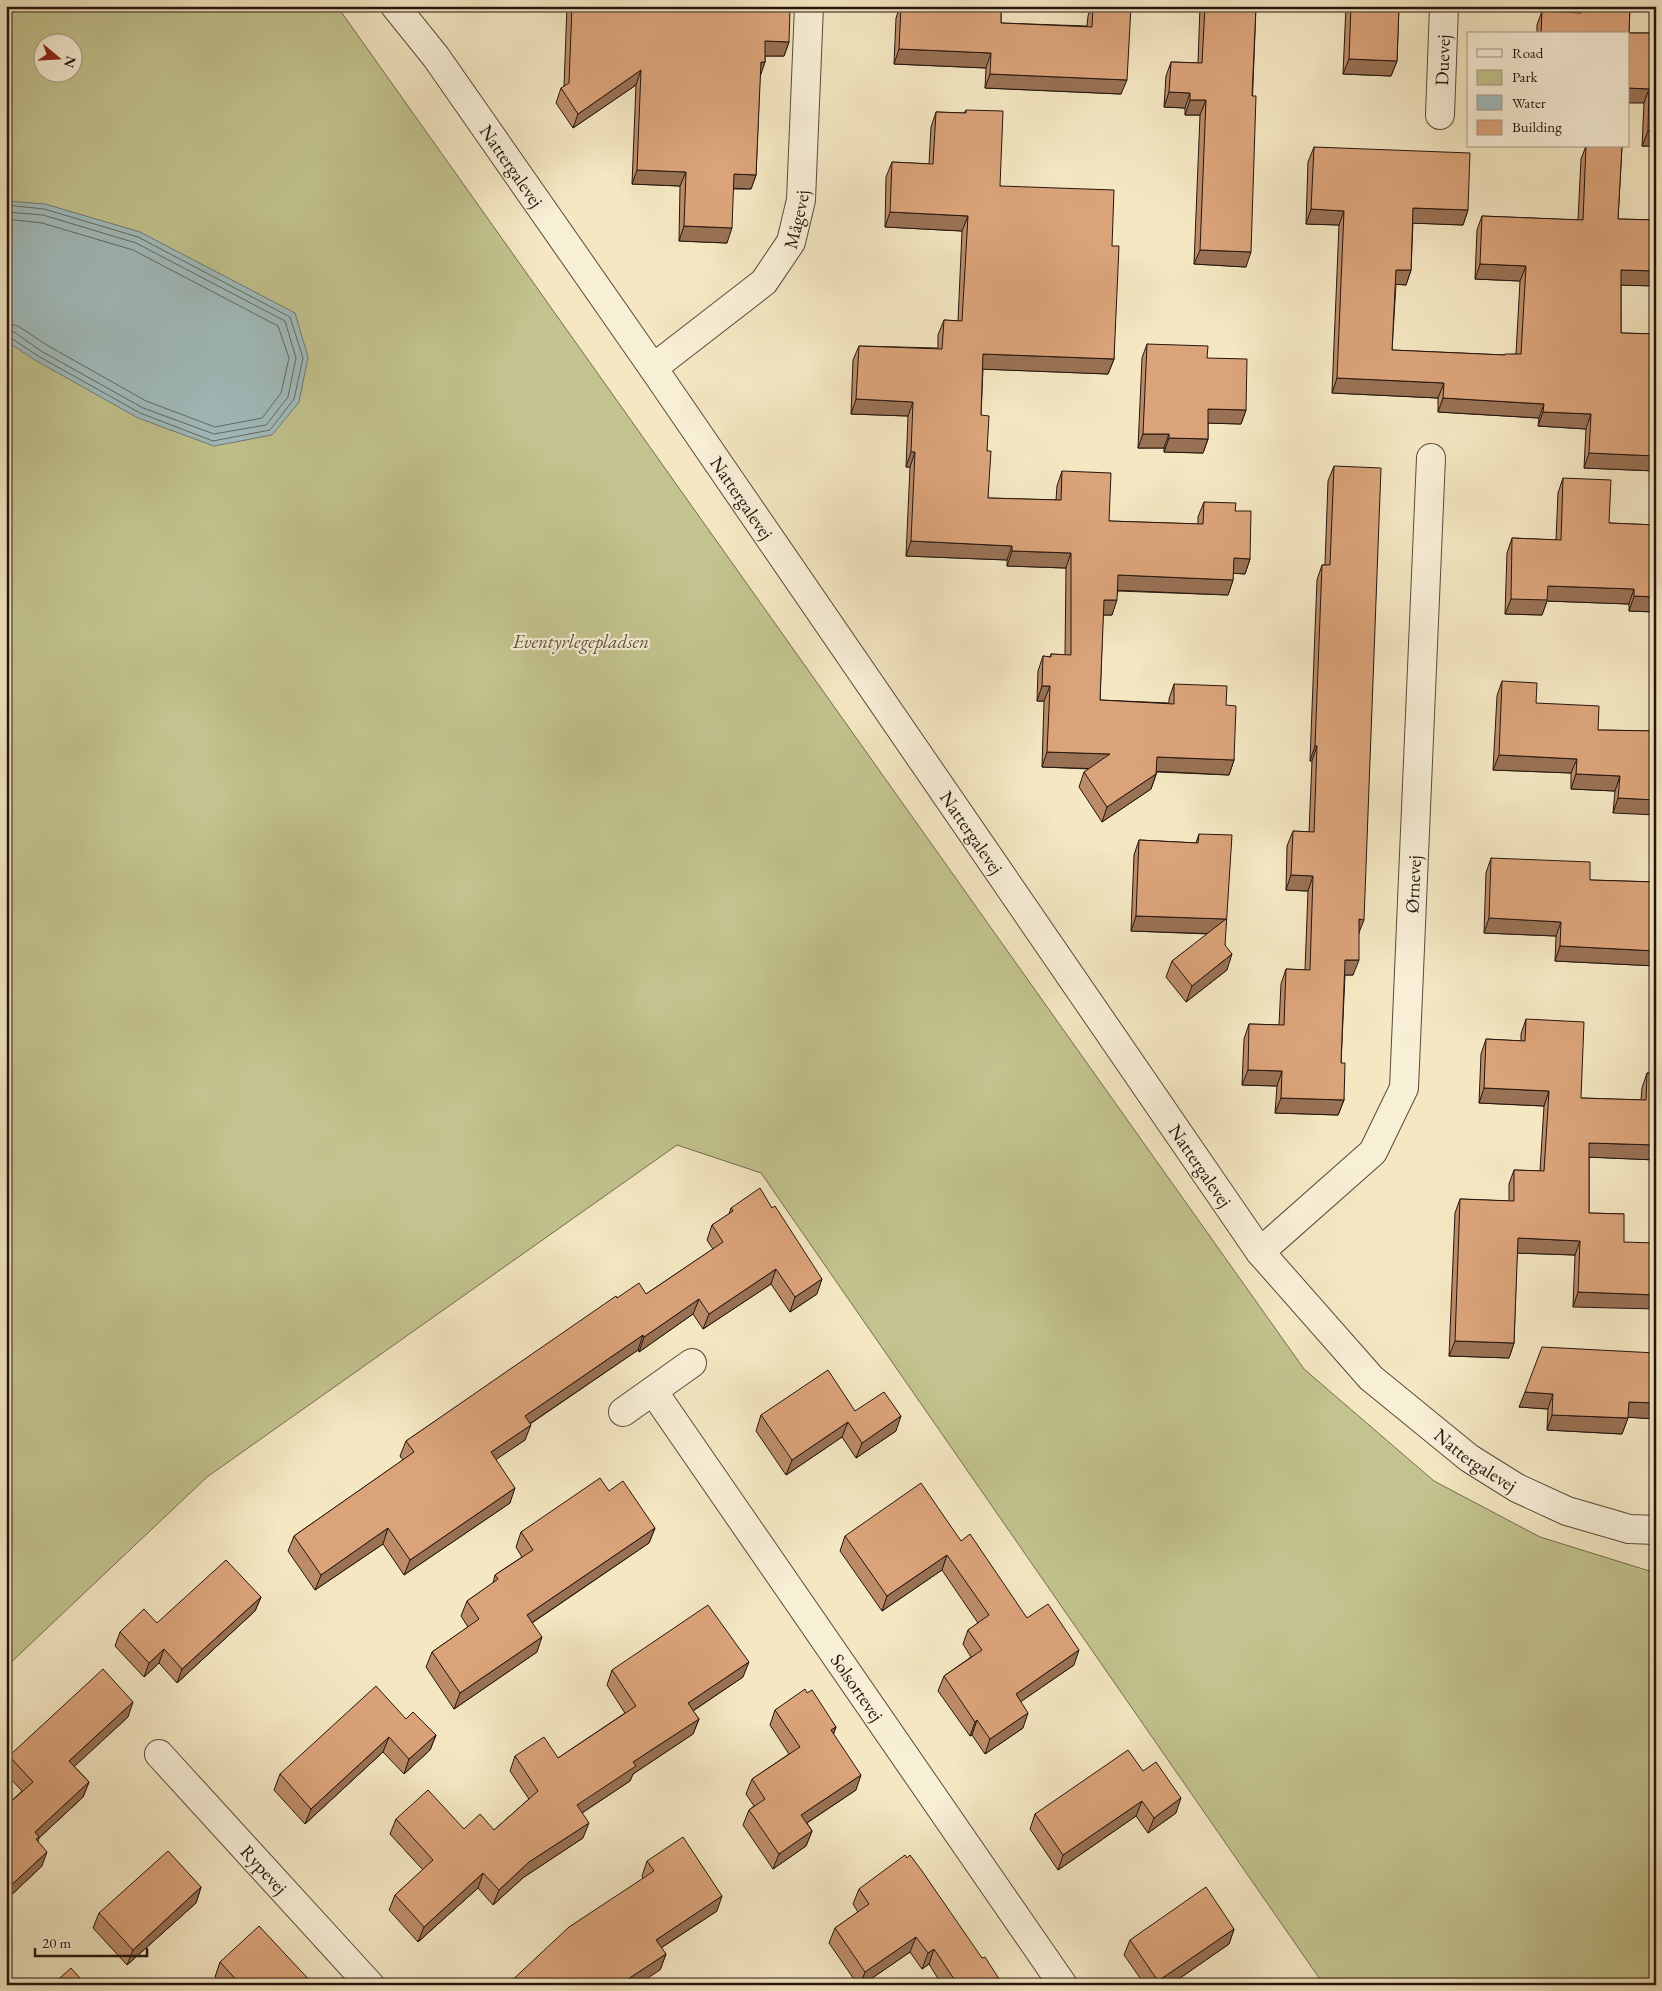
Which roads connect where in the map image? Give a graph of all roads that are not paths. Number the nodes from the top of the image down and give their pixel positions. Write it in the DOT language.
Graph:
graph roads {
  1 [pos="395,6"];
  2 [pos="809,6"];
  3 [pos="1444,6"];
  4 [pos="1440,115"];
  5 [pos="653,368"];
  6 [pos="1431,458"];
  7 [pos="1260,1252"];
  8 [pos="692,1363"];
  9 [pos="653,1391"];
  10 [pos="623,1412"];
  11 [pos="1656,1530"];
  12 [pos="159,1754"];
  13 [pos="370,1985"];
  14 [pos="1063,1985"];
  1 -- 5 [label="street, Nattergalevej"];
  2 -- 5 [label="street, Mågevej"];
  3 -- 4 [label="street, Duevej"];
  5 -- 7 [label="street, Nattergalevej"];
  6 -- 7 [label="street, Ørnevej"];
  7 -- 11 [label="street, Nattergalevej"];
  8 -- 9 [label="street"];
  9 -- 10 [label="street"];
  9 -- 14 [label="street, Solsortevej"];
  12 -- 13 [label="street, Rypevej"];
}
